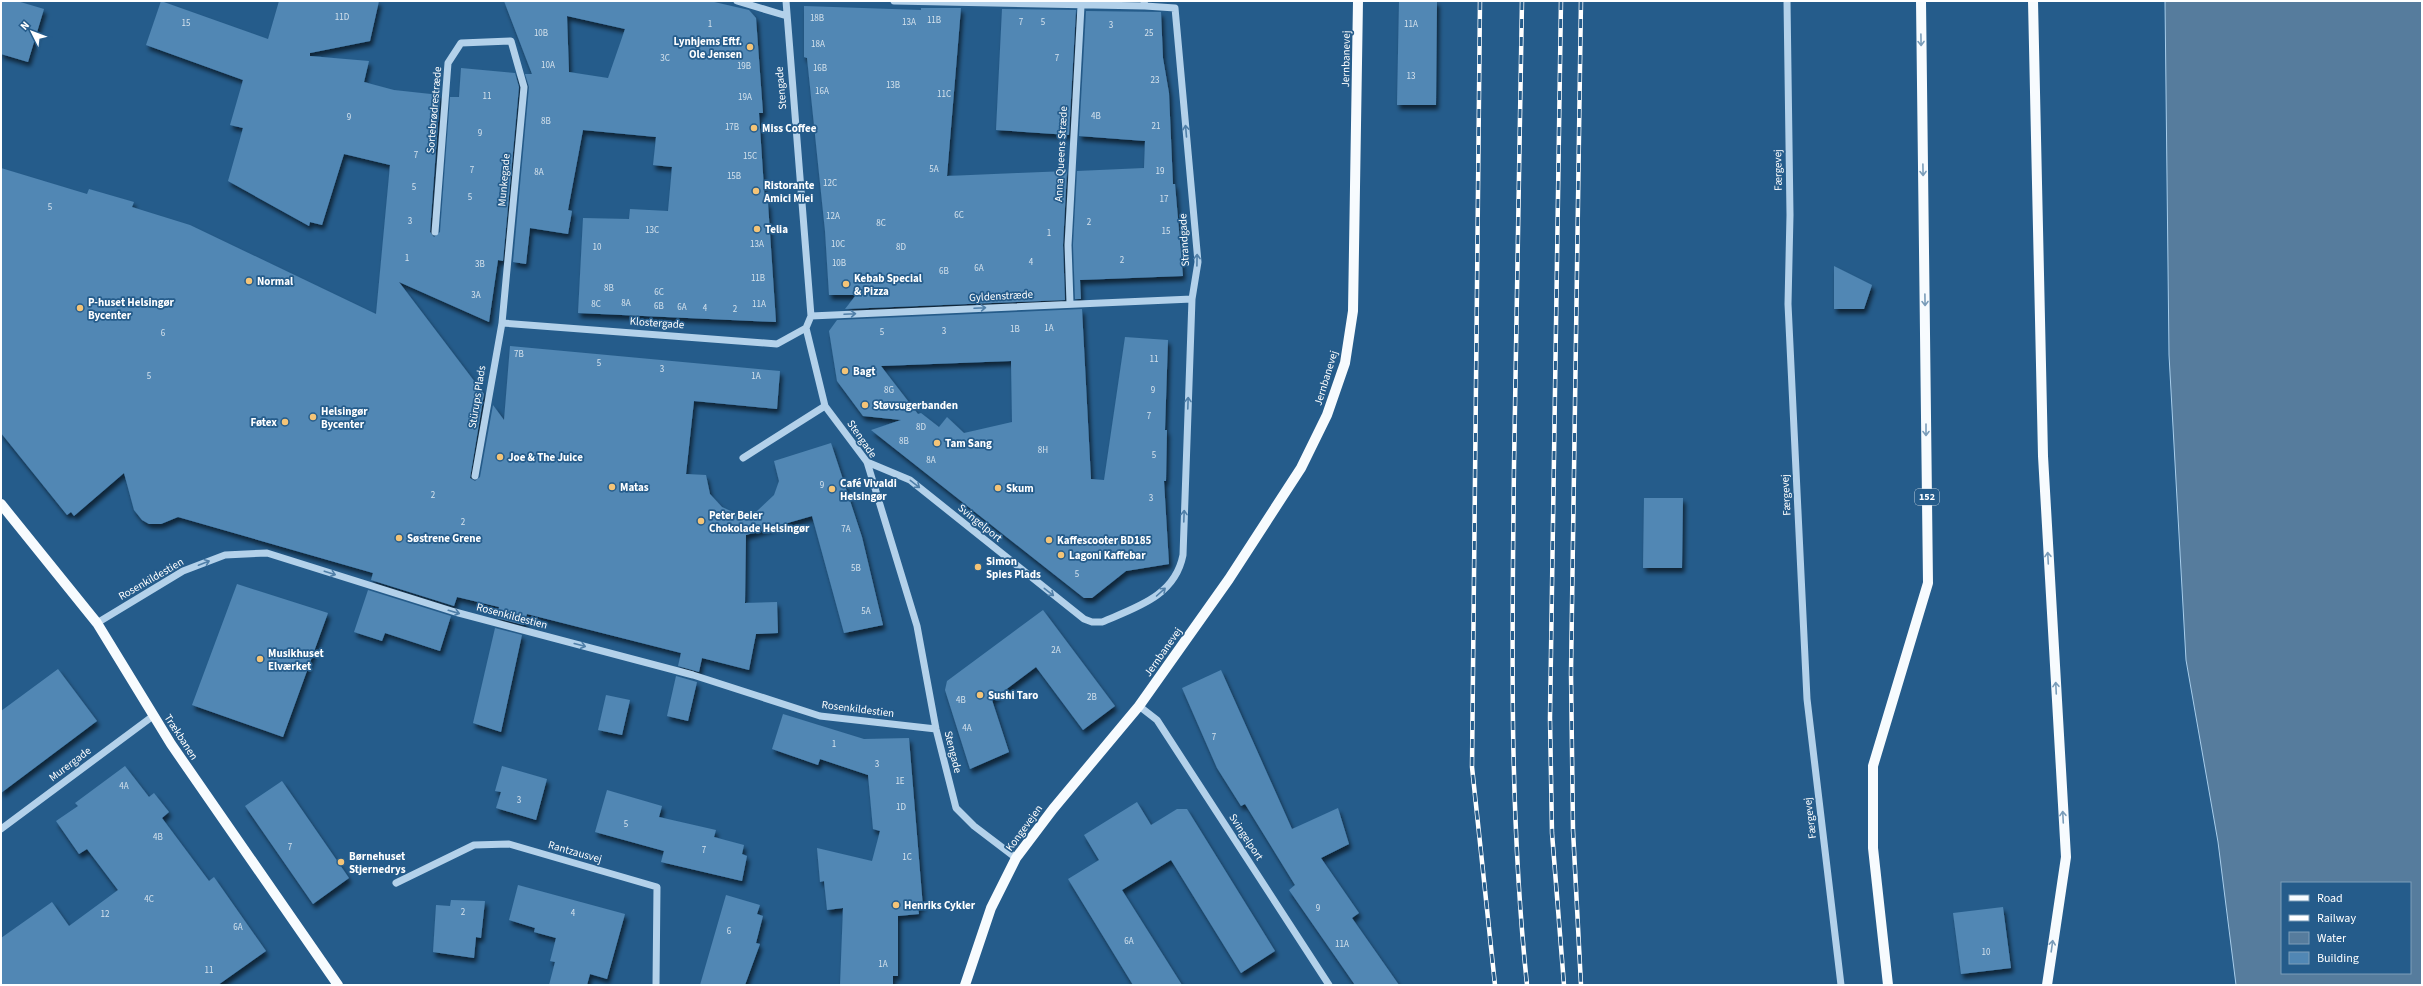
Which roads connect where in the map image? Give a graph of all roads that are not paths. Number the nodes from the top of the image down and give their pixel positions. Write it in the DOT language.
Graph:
graph roads {
  1 [pos="737,1"];
  2 [pos="786,1"];
  3 [pos="894,1"];
  4 [pos="1358,1"];
  5 [pos="1787,1"];
  6 [pos="1921,1"];
  7 [pos="2033,1"];
  8 [pos="1144,3"];
  9 [pos="1081,6"];
  10 [pos="787,16"];
  11 [pos="511,41"];
  12 [pos="435,232"];
  13 [pos="1192,298"];
  14 [pos="1070,303"];
  15 [pos="811,316"];
  16 [pos="502,323"];
  17 [pos="806,328"];
  18 [pos="825,406"];
  19 [pos="743,458"];
  20 [pos="867,462"];
  21 [pos="475,476"];
  22 [pos="1,504"];
  23 [pos="1183,555"];
  24 [pos="97,623"];
  25 [pos="1139,706"];
  26 [pos="153,716"];
  27 [pos="936,729"];
  28 [pos="1,829"];
  29 [pos="1016,858"];
  30 [pos="396,883"];
  31 [pos="338,985"];
  32 [pos="656,985"];
  33 [pos="965,985"];
  34 [pos="1329,985"];
  35 [pos="1841,985"];
  36 [pos="1888,985"];
  37 [pos="2047,985"];
  1 -- 10 [label="street"];
  2 -- 10 [label="street, Stengade"];
  3 -- 9 [label="street"];
  4 -- 25 [label="main road, Jernbanevej"];
  5 -- 35 [label="street, Færgevej"];
  6 -- 36 [label="main road, 152, one-way"];
  37 -- 7 [label="main road, one-way"];
  8 -- 9 [label="street"];
  13 -- 8 [label="street, Strandgade, one-way"];
  9 -- 14 [label="street, Anna Queens Stræde"];
  10 -- 15 [label="street, Stengade"];
  11 -- 12 [label="street, Sortebrødrestræde"];
  11 -- 16 [label="street, Munkegade"];
  13 -- 14 [label="street, Gyldenstræde"];
  23 -- 13 [label="street, Strandgade, one-way"];
  15 -- 14 [label="street, Gyldenstræde, one-way"];
  15 -- 17 [label="street, Stengade"];
  16 -- 17 [label="street, Klostergade"];
  16 -- 21 [label="street, Stürups Plads"];
  17 -- 18 [label="street, Stengade"];
  18 -- 19 [label="street"];
  18 -- 20 [label="street, Stengade"];
  20 -- 23 [label="street, Svingelport, one-way"];
  20 -- 27 [label="street, Stengade"];
  22 -- 24 [label="main road, Trækbanen"];
  24 -- 26 [label="main road, Trækbanen"];
  24 -- 27 [label="street, Rosenkildestien, one-way"];
  25 -- 29 [label="main road, Kongevejen"];
  25 -- 34 [label="street, Svingelport"];
  26 -- 28 [label="street, Murergade"];
  26 -- 31 [label="main road, Trækbanen"];
  27 -- 29 [label="street, Stengade"];
  29 -- 33 [label="main road, Kongevejen"];
  30 -- 32 [label="street, Rantzausvej"];
}
